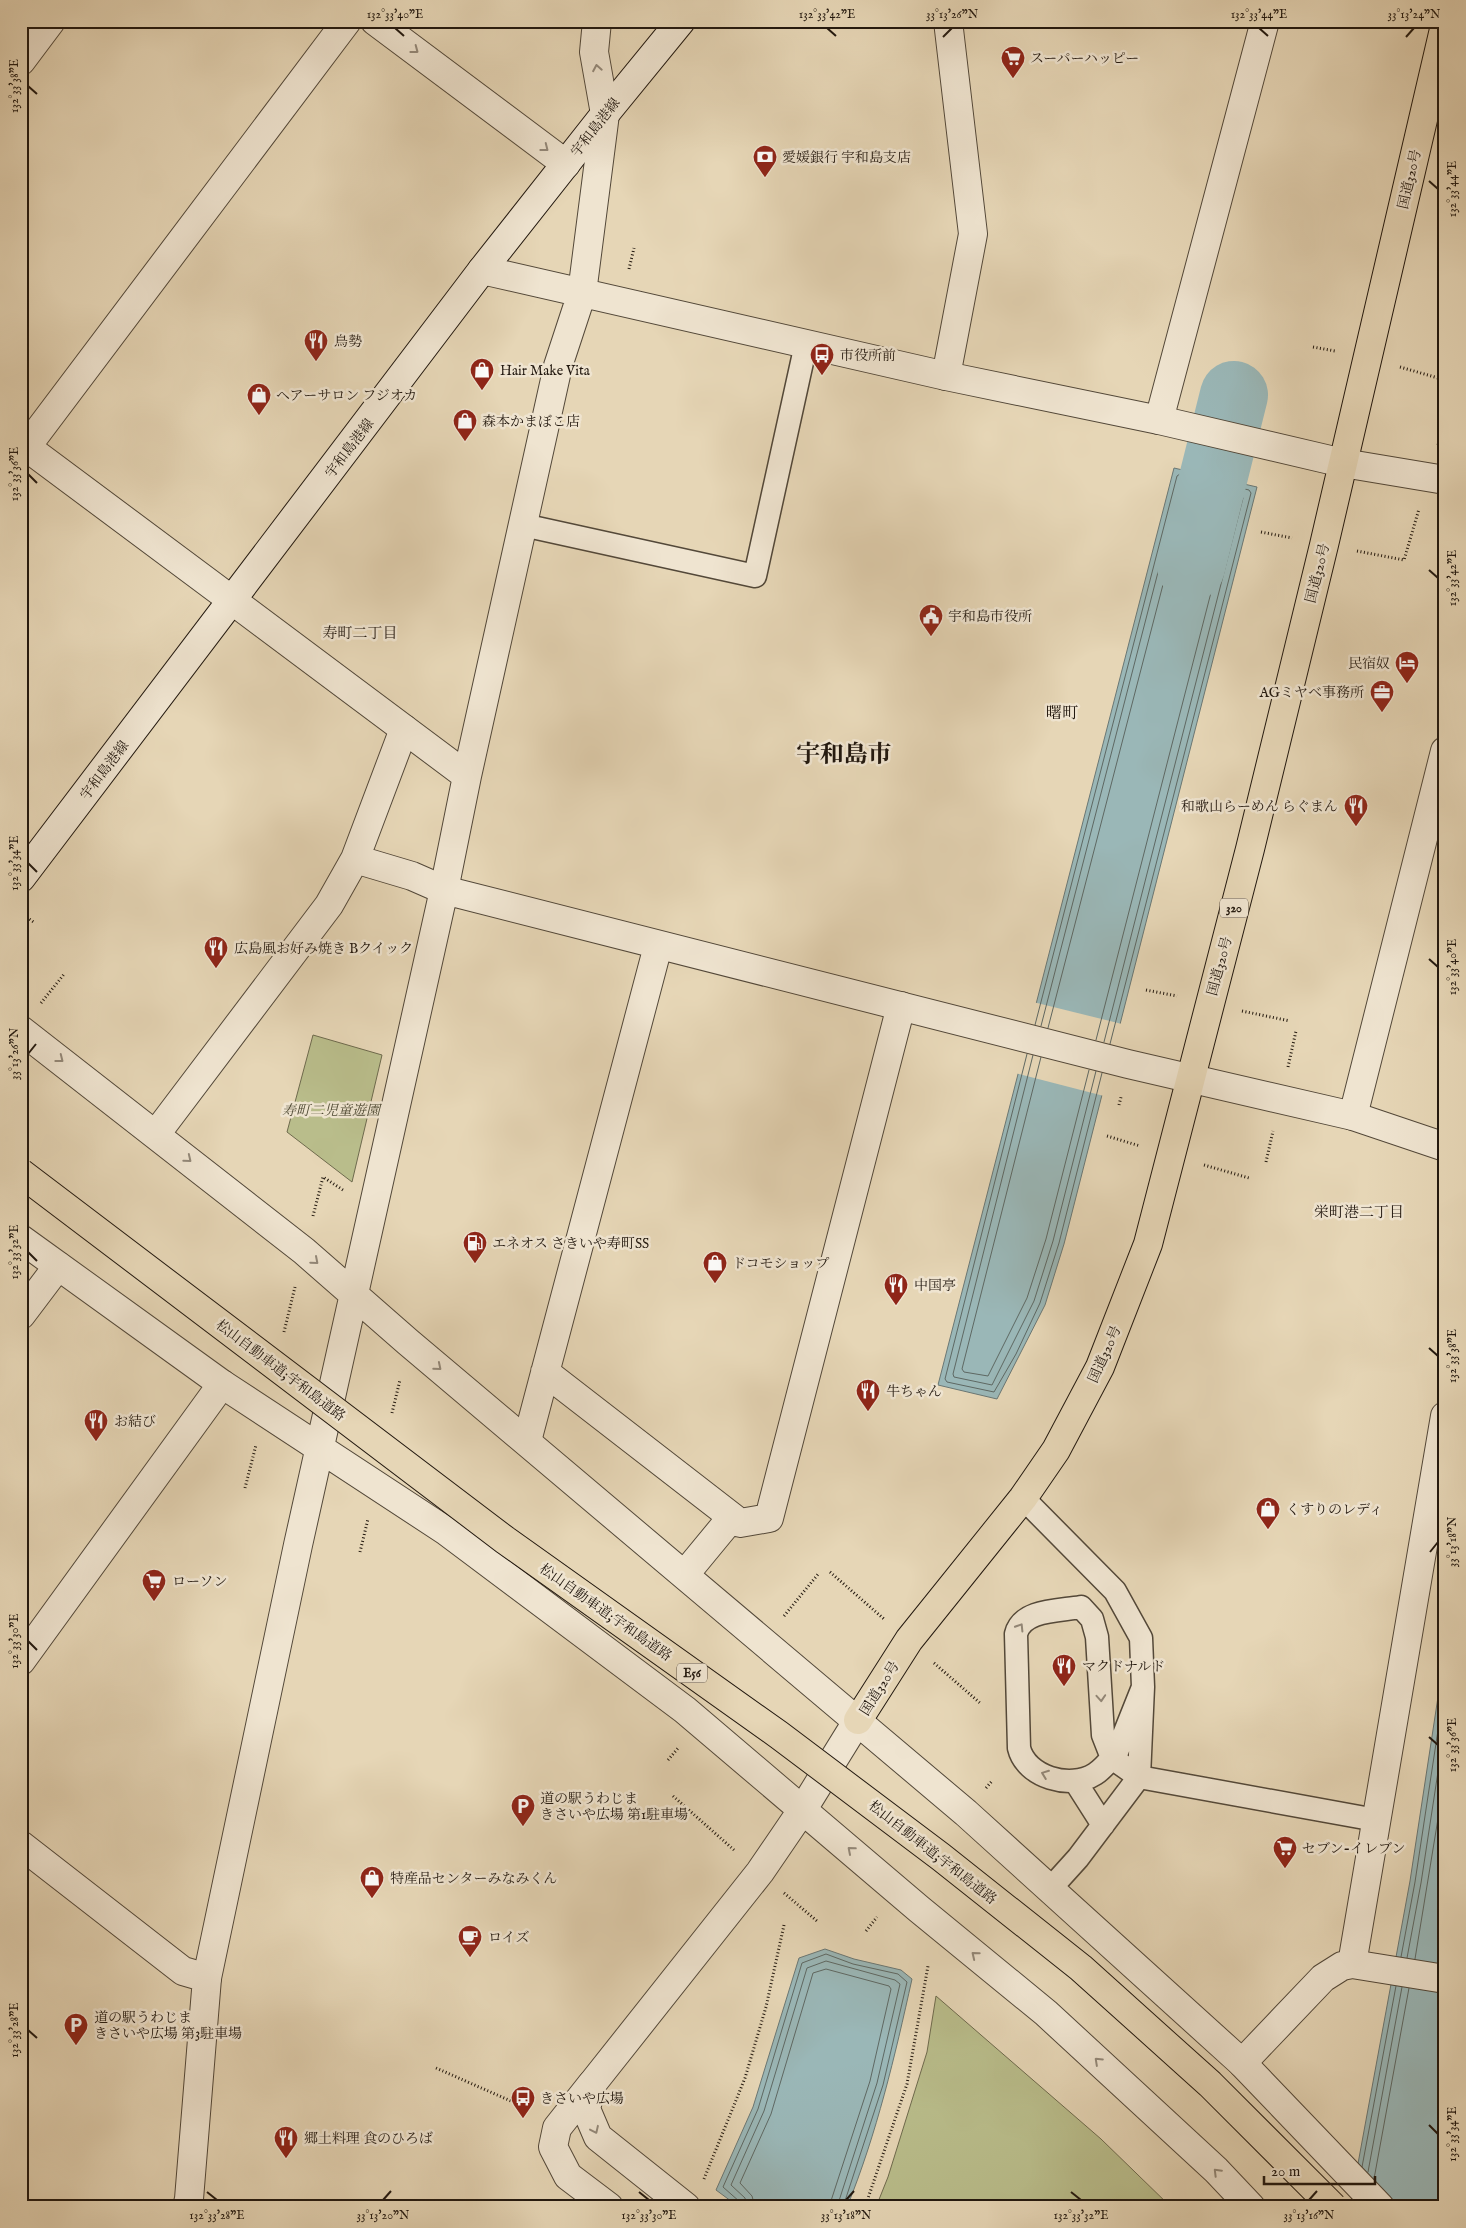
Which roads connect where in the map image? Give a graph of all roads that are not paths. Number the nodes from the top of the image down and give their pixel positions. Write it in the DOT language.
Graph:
graph roads {
  1 [pos="51,21"];
  2 [pos="347,21"];
  3 [pos="376,21"];
  4 [pos="597,21"];
  5 [pos="662,21"];
  6 [pos="681,21"];
  7 [pos="948,21"];
  8 [pos="1265,21"];
  9 [pos="1445,25"];
  10 [pos="655,51"];
  11 [pos="21,60"];
  12 [pos="605,114"];
  13 [pos="566,164"];
  14 [pos="482,270"];
  15 [pos="582,293"];
  16 [pos="806,344"];
  17 [pos="946,376"];
  18 [pos="1171,423"];
  19 [pos="23,448"];
  20 [pos="1343,463"];
  21 [pos="1437,479"];
  22 [pos="523,525"];
  23 [pos="233,601"];
  24 [pos="404,729"];
  25 [pos="1445,751"];
  26 [pos="466,776"];
  27 [pos="355,860"];
  28 [pos="21,878"];
  29 [pos="444,890"];
  30 [pos="658,946"];
  31 [pos="901,1006"];
  32 [pos="21,1030"];
  33 [pos="1189,1079"];
  34 [pos="1353,1116"];
  35 [pos="156,1134"];
  36 [pos="1445,1146"];
  37 [pos="21,1174"];
  38 [pos="21,1239"];
  39 [pos="58,1266"];
  40 [pos="354,1295"];
  41 [pos="21,1314"];
  42 [pos="545,1372"];
  43 [pos="222,1384"];
  44 [pos="1445,1416"];
  45 [pos="527,1441"];
  46 [pos="321,1449"];
  47 [pos="1023,1498"];
  48 [pos="732,1517"];
  49 [pos="686,1574"];
  50 [pos="21,1661"];
  51 [pos="1143,1687"];
  52 [pos="858,1720"];
  53 [pos="1112,1758"];
  54 [pos="1139,1777"];
  55 [pos="1075,1781"];
  56 [pos="804,1809"];
  57 [pos="1376,1820"];
  58 [pos="1103,1825"];
  59 [pos="21,1845"];
  60 [pos="1050,1889"];
  61 [pos="1352,1964"];
  62 [pos="207,1978"];
  63 [pos="1445,1979"];
  64 [pos="1242,2063"];
  65 [pos="592,2084"];
  66 [pos="187,2207"];
  67 [pos="609,2207"];
  68 [pos="686,2207"];
  69 [pos="1251,2207"];
  70 [pos="1334,2207"];
  71 [pos="1380,2207"];
  1 -- 11 [label="street"];
  2 -- 19 [label="street"];
  3 -- 13 [label="street, one-way"];
  12 -- 4 [label="street, one-way"];
  5 -- 10 [label="street"];
  6 -- 10 [label="street, 宇和島港線"];
  7 -- 17 [label="street"];
  8 -- 18 [label="street"];
  9 -- 20 [label="highway, 国道320号 / 320"];
  10 -- 12 [label="street, 宇和島港線"];
  12 -- 13 [label="street, 宇和島港線"];
  12 -- 15 [label="street"];
  13 -- 14 [label="street, 宇和島港線"];
  14 -- 15 [label="street"];
  14 -- 23 [label="street, 宇和島港線"];
  15 -- 16 [label="street"];
  15 -- 22 [label="street"];
  16 -- 17 [label="street"];
  16 -- 22 [label="lane"];
  17 -- 18 [label="street"];
  18 -- 20 [label="street"];
  19 -- 23 [label="street"];
  20 -- 21 [label="street"];
  20 -- 33 [label="highway, 国道320号 / 320"];
  22 -- 26 [label="street"];
  23 -- 24 [label="street"];
  23 -- 28 [label="street, 宇和島港線"];
  24 -- 26 [label="street"];
  24 -- 27 [label="street"];
  25 -- 34 [label="street"];
  26 -- 29 [label="street"];
  27 -- 29 [label="street"];
  27 -- 35 [label="street"];
  29 -- 30 [label="street"];
  29 -- 40 [label="street"];
  30 -- 31 [label="street"];
  30 -- 42 [label="street"];
  31 -- 33 [label="street"];
  31 -- 48 [label="street"];
  32 -- 35 [label="street, one-way"];
  33 -- 34 [label="street"];
  33 -- 47 [label="highway, 国道320号 / 320"];
  34 -- 36 [label="street"];
  35 -- 40 [label="street, one-way"];
  37 -- 70 [label="highway, 松山自動車道;宇和島道路 / E56, bridge"];
  38 -- 39 [label="street"];
  39 -- 41 [label="street"];
  39 -- 43 [label="street"];
  40 -- 45 [label="street, one-way"];
  40 -- 46 [label="street"];
  42 -- 45 [label="street"];
  42 -- 48 [label="street"];
  43 -- 46 [label="street"];
  43 -- 50 [label="street"];
  44 -- 57 [label="street"];
  45 -- 49 [label="street"];
  46 -- 56 [label="street"];
  46 -- 62 [label="street"];
  47 -- 51 [label="lane"];
  47 -- 52 [label="highway, 国道320号 / 320"];
  48 -- 49 [label="street"];
  49 -- 52 [label="street"];
  51 -- 53 [label="lane"];
  51 -- 54 [label="lane"];
  52 -- 56 [label="street"];
  52 -- 60 [label="street"];
  53 -- 54 [label="lane"];
  53 -- 55 [label="lane"];
  55 -- 53 [label="lane, one-way"];
  54 -- 57 [label="lane"];
  54 -- 58 [label="lane"];
  55 -- 58 [label="lane"];
  56 -- 65 [label="street"];
  69 -- 56 [label="street, one-way"];
  57 -- 61 [label="street"];
  58 -- 60 [label="lane"];
  59 -- 62 [label="street"];
  60 -- 64 [label="street"];
  61 -- 63 [label="street"];
  61 -- 64 [label="street"];
  62 -- 66 [label="street"];
  64 -- 71 [label="street"];
  65 -- 67 [label="street"];
  65 -- 68 [label="street, one-way"];
}
